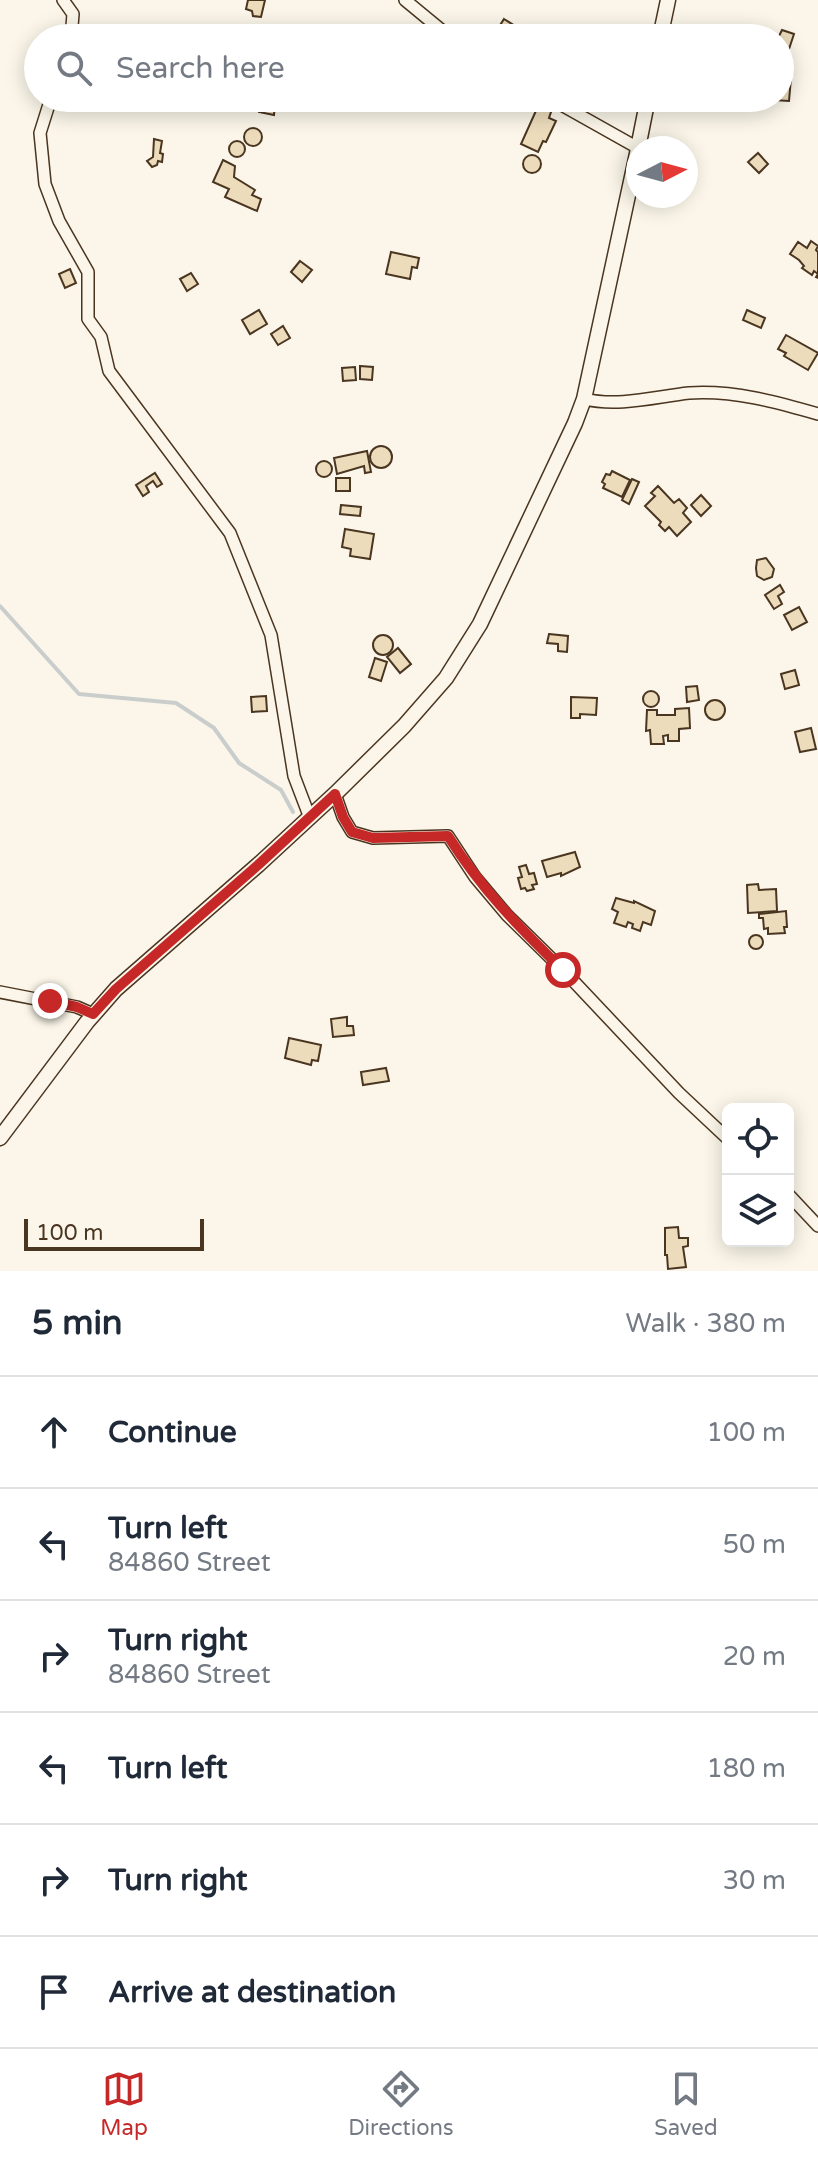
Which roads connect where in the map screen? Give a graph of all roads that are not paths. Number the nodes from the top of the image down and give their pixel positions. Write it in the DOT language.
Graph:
graph roads {
  1 [pos="63,0"];
  2 [pos="405,0"];
  3 [pos="668,0"];
  4 [pos="72,24"];
  5 [pos="434,24"];
  6 [pos="663,24"];
  7 [pos="47,112"];
  8 [pos="574,112"];
  9 [pos="645,112"];
  10 [pos="640,136"];
  11 [pos="626,141"];
  12 [pos="626,204"];
  13 [pos="584,399"];
  14 [pos="818,414"];
  15 [pos="335,794"];
  16 [pos="310,818"];
  17 [pos="0,992"];
  18 [pos="93,1014"];
  19 [pos="722,1133"];
  20 [pos="0,1138"];
  21 [pos="794,1200"];
  22 [pos="818,1226"];
  1 -- 4 [label="street"];
  2 -- 5 [label="street"];
  3 -- 6 [label="street"];
  7 -- 16 [label="street"];
  8 -- 11 [label="street"];
  9 -- 10 [label="street"];
  12 -- 13 [label="street"];
  13 -- 14 [label="street"];
  13 -- 15 [label="street"];
  15 -- 16 [label="street"];
  15 -- 19 [label="street"];
  16 -- 18 [label="street"];
  17 -- 18 [label="street"];
  18 -- 20 [label="street"];
  21 -- 22 [label="street"];
}
